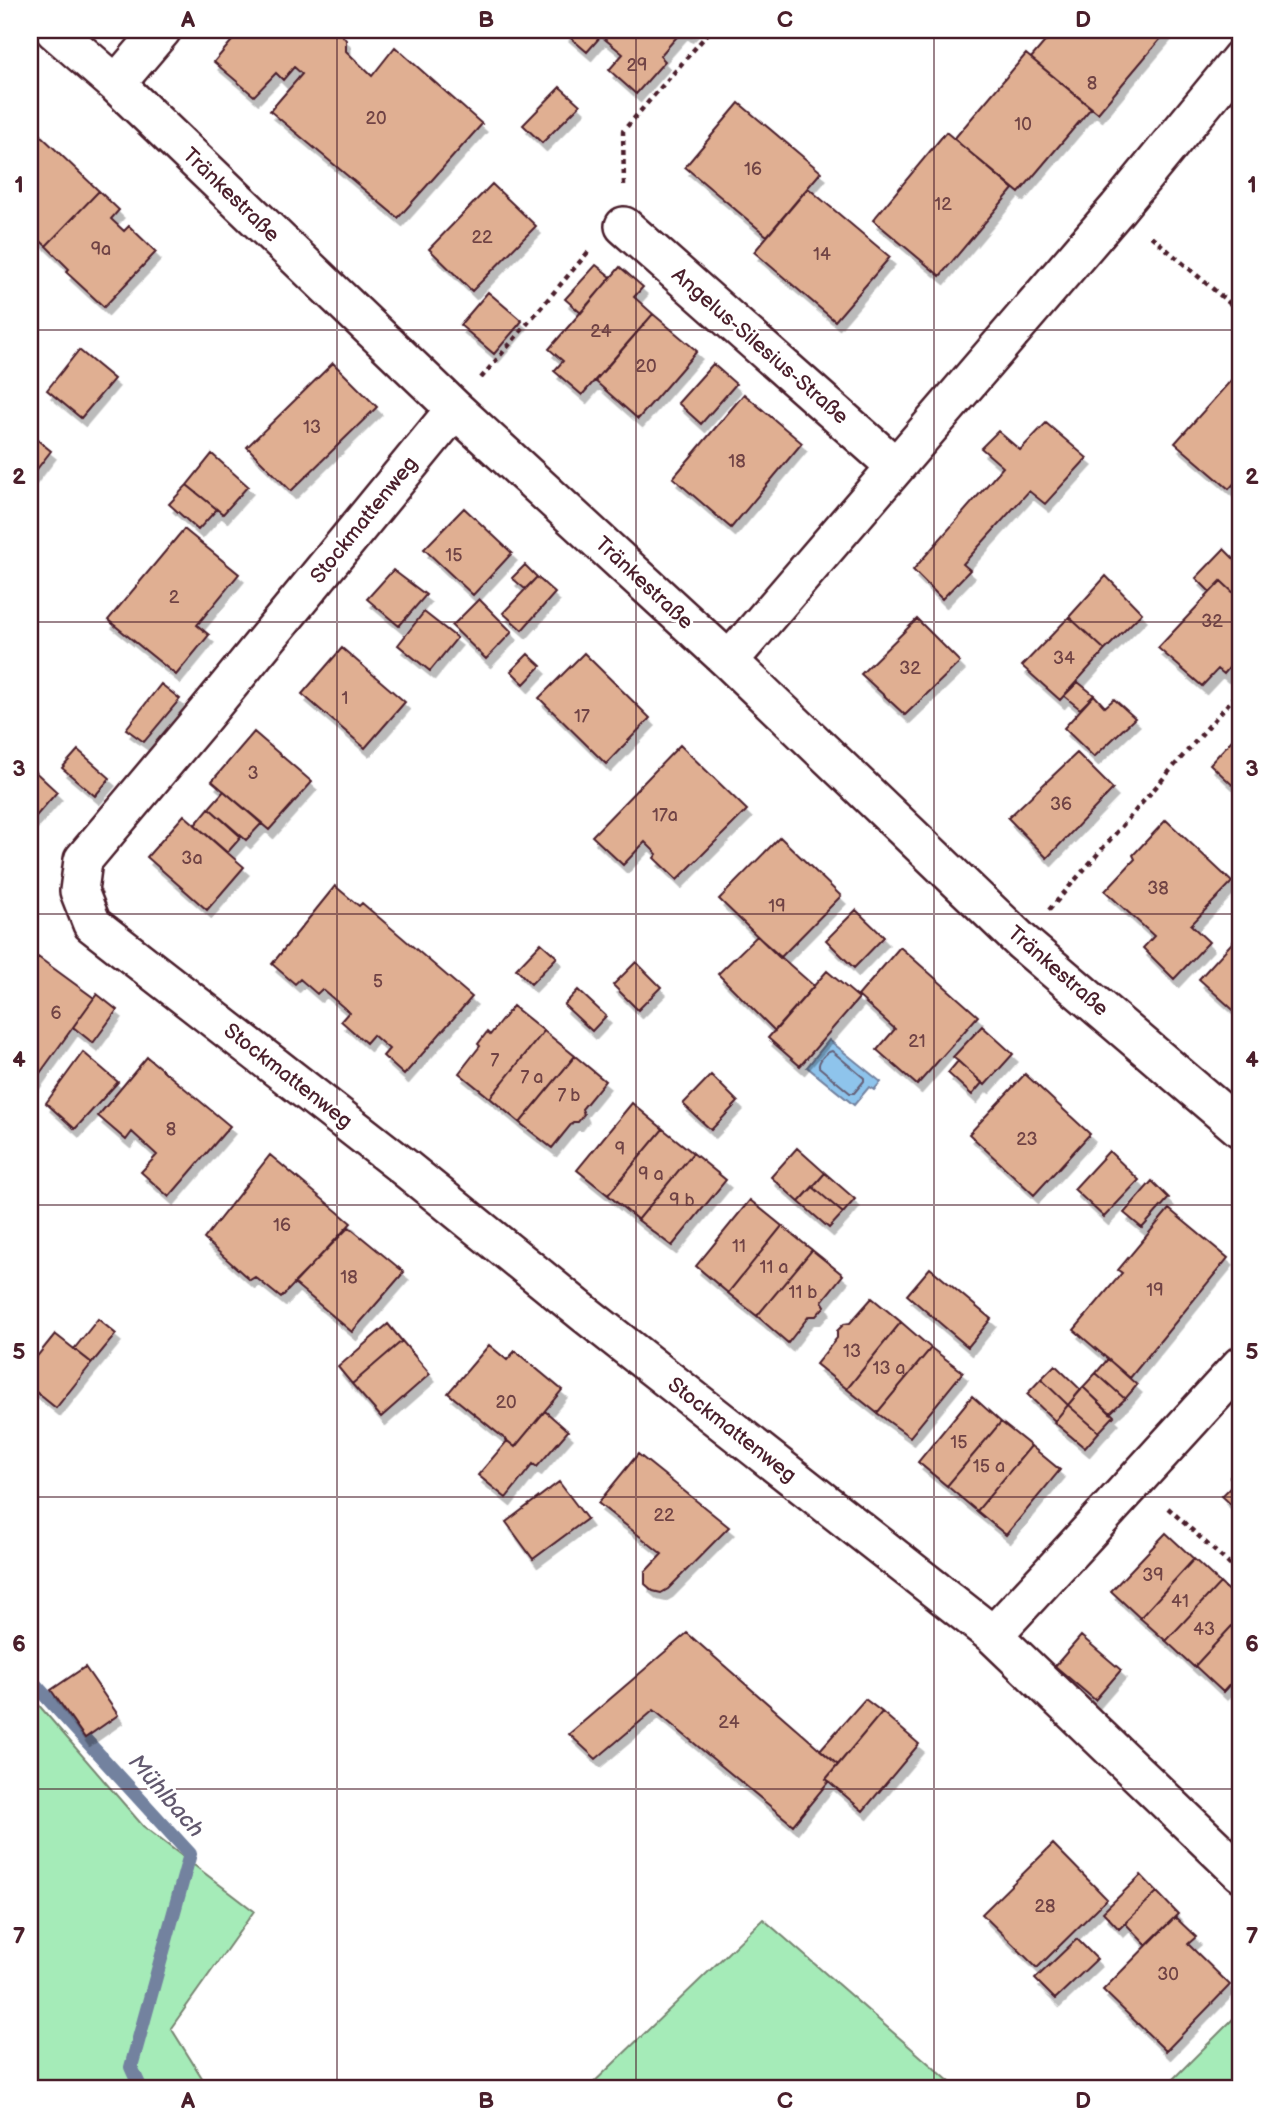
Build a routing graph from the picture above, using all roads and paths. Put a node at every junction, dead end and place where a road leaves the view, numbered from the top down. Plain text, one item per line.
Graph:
1 (54, 30) edge
2 (162, 30) edge
3 (1241, 58) edge
4 (116, 84) junction
5 (1118, 208) junction
6 (624, 226) dead end
7 (1241, 313) edge
8 (455, 409) junction
9 (895, 466) junction
10 (729, 661) junction
11 (1241, 689) edge
12 (1022, 942) junction
13 (1241, 1129) edge
14 (1241, 1366) edge
15 (1136, 1479) junction
16 (1241, 1575) edge
17 (993, 1635) junction
18 (1241, 1872) edge

1 - 4 street, Tränkestraße
2 - 4 street
3 - 5 street
4 - 8 street, Tränkestraße
5 - 7 path
5 - 9 street
6 - 9 street, Angelus-Silesius-Straße
8 - 10 street, Tränkestraße
8 - 17 street, Stockmattenweg
9 - 10 street
10 - 12 street, Tränkestraße
11 - 12 path
12 - 13 street, Tränkestraße
14 - 15 street
15 - 16 path
15 - 17 street
17 - 18 street, Stockmattenweg

